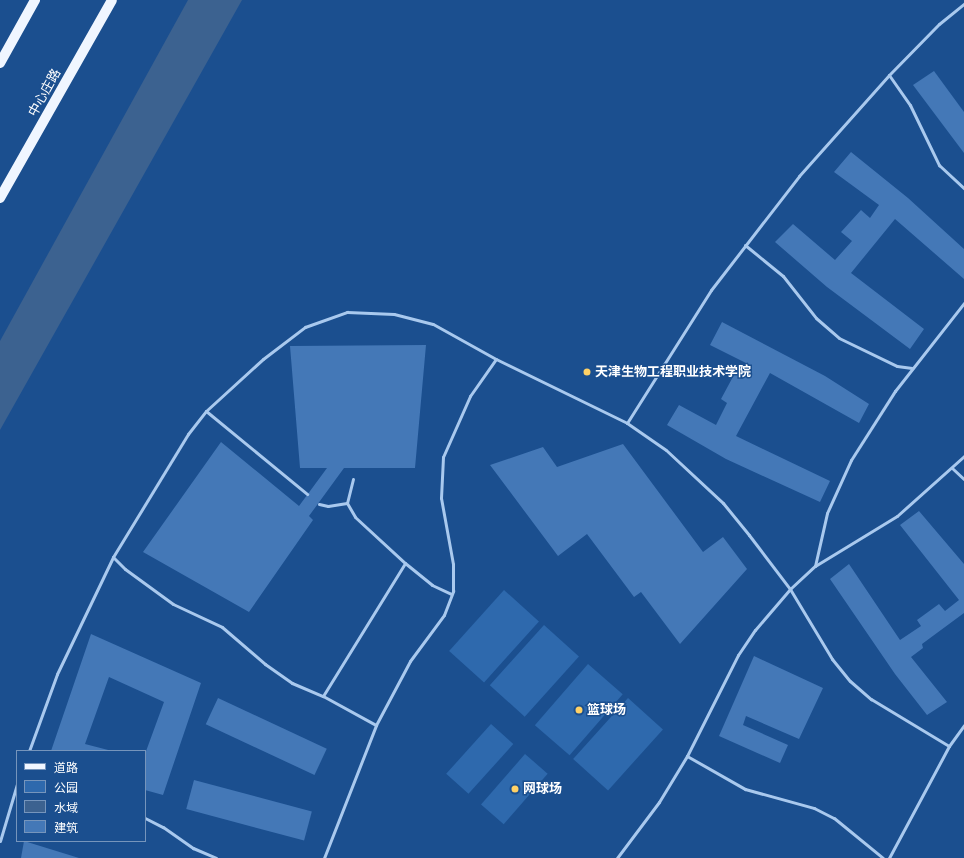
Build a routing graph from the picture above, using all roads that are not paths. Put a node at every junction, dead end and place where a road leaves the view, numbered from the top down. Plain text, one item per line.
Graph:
1 (36, 0) edge
2 (112, 0) edge
3 (964, 4) edge
4 (0, 63) edge
5 (888, 75) junction
6 (964, 188) edge
7 (0, 198) edge
8 (745, 245) junction
9 (964, 303) edge
10 (496, 358) junction
11 (912, 368) junction
12 (206, 411) junction
13 (627, 423) junction
14 (964, 456) edge
15 (952, 468) junction
16 (353, 479) dead end
17 (964, 479) edge
18 (307, 494) dead end
19 (347, 503) junction
20 (319, 504) dead end
21 (113, 557) junction
22 (405, 564) junction
23 (815, 566) junction
24 (790, 589) junction
25 (451, 594) junction
26 (323, 696) junction
27 (376, 725) junction
28 (964, 725) edge
29 (950, 746) junction
30 (29, 750) edge
31 (687, 756) junction
32 (16, 787) edge
33 (13, 795) junction
34 (16, 796) edge
35 (146, 818) edge
36 (0, 841) edge
37 (216, 858) edge
38 (324, 858) edge
39 (617, 858) edge
40 (883, 858) edge
41 (889, 858) edge

1 - 4 main road
2 - 7 main road, 中心庄路
3 - 5 lane
5 - 6 lane
5 - 8 lane
8 - 11 lane
8 - 13 lane
9 - 11 lane
10 - 12 lane
10 - 13 lane
10 - 25 lane
11 - 23 lane
12 - 18 lane
12 - 21 lane
13 - 24 lane
14 - 15 lane
15 - 17 lane
15 - 23 lane
16 - 19 lane
19 - 20 lane
19 - 22 lane
21 - 26 lane
21 - 30 lane
22 - 25 lane
22 - 26 lane
23 - 24 lane
24 - 29 lane
24 - 31 lane
25 - 27 lane
26 - 27 lane
27 - 38 lane
28 - 29 lane
29 - 41 lane
31 - 39 lane
31 - 40 lane
32 - 33 lane
33 - 34 lane
33 - 36 lane
35 - 37 lane

